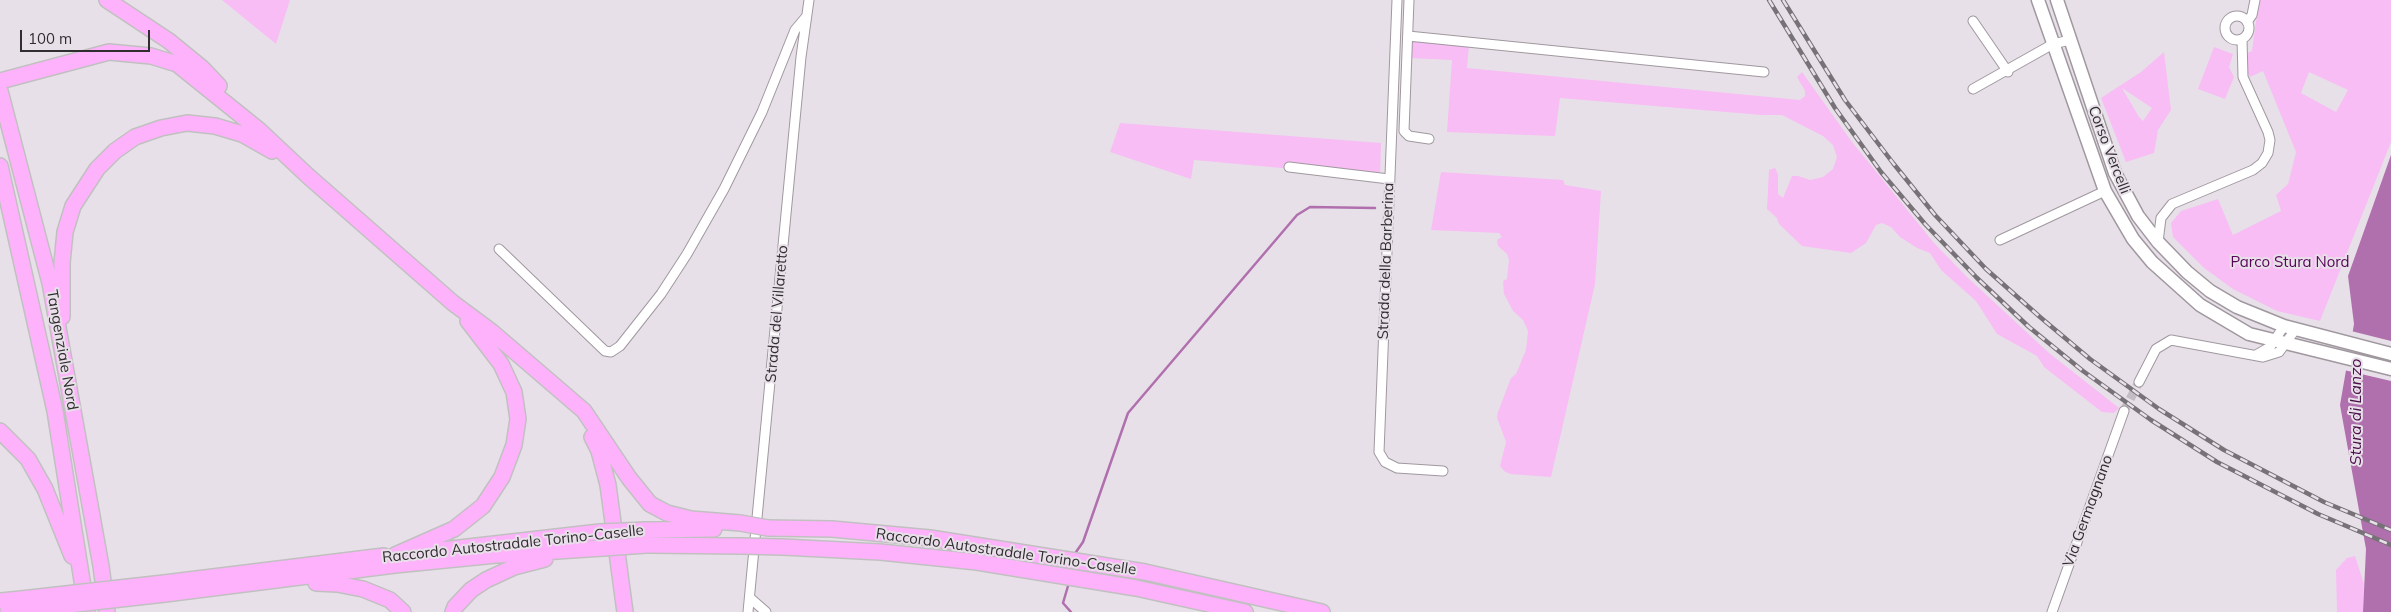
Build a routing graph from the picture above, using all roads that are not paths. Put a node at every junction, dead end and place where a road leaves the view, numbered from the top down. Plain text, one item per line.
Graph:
1 (107, 0) edge
2 (809, 0) edge
3 (1397, 0) edge
4 (1409, 0) edge
5 (2038, 0) edge
6 (2056, 0) edge
7 (2254, 4) edge
8 (806, 17) junction
9 (2244, 19) junction
10 (1973, 21) dead end
11 (1408, 36) junction
12 (2242, 38) junction
13 (2070, 40) junction
14 (2053, 44) junction
15 (1764, 72) dead end
16 (2008, 72) junction
17 (0, 81) edge
18 (1973, 90) dead end
19 (0, 91) edge
20 (259, 130) junction
21 (1429, 140) dead end
22 (0, 166) edge
23 (1289, 167) dead end
24 (308, 176) junction
25 (1389, 179) junction
26 (2105, 191) junction
27 (2000, 240) dead end
28 (2158, 242) junction
29 (499, 248) dead end
30 (453, 303) junction
31 (2290, 328) junction
32 (61, 341) junction
33 (2281, 343) junction
34 (2391, 354) edge
35 (2391, 369) edge
36 (540, 375) junction
37 (2139, 382) tunnel mouth
38 (2124, 411) tunnel mouth
39 (0, 431) edge
40 (1443, 471) dead end
41 (741, 526) junction
42 (646, 538) junction
43 (597, 549) junction
44 (395, 555) junction
45 (82, 583) junction
46 (252, 585) junction
47 (165, 588) junction
48 (750, 598) junction
49 (0, 601) edge
50 (17, 607) edge
51 (87, 612) edge
52 (107, 612) edge
53 (402, 612) edge
54 (453, 612) edge
55 (625, 612) edge
56 (748, 612) edge
57 (766, 612) edge
58 (1245, 612) edge
59 (1322, 612) edge
60 (2052, 612) edge

1 - 20 highway
2 - 8 street, Strada del Villaretto
3 - 25 street, Strada della Barberina
4 - 11 street
5 - 14 main road, Corso Vercelli
6 - 13 main road, Corso Vercelli
7 - 9 street
8 - 29 street, Strada del Villaretto
8 - 48 street, Strada del Villaretto
9 - 12 street
9 - 12 street
10 - 16 street
11 - 15 street
11 - 21 street
12 - 28 street
13 - 14 street
13 - 28 main road, Corso Vercelli
14 - 16 street
14 - 26 main road, Corso Vercelli
16 - 18 street
17 - 20 highway
19 - 32 highway, Tangenziale Nord
20 - 24 highway
22 - 45 highway, Tangenziale Nord
23 - 25 street
24 - 30 highway
24 - 32 highway
25 - 40 street, Strada della Barberina
26 - 27 street, Corso Vercelli
26 - 33 main road, Corso Vercelli
28 - 31 main road, Corso Vercelli
30 - 36 highway
30 - 44 highway
31 - 33 street
31 - 34 main road, Corso Vercelli
32 - 52 highway, Tangenziale Nord
33 - 35 main road, Corso Vercelli
33 - 37 street
36 - 41 highway
36 - 55 highway
38 - 60 street, Via Germagnano
39 - 45 highway
41 - 42 highway, Raccordo Autostradale Torino-Caselle
41 - 59 highway, Raccordo Autostradale Torino-Caselle, bridge
42 - 43 highway, Raccordo Autostradale Torino-Caselle, bridge
42 - 44 highway, Raccordo Autostradale Torino-Caselle, bridge
42 - 58 highway, Raccordo Autostradale Torino-Caselle, bridge
43 - 46 highway, Raccordo Autostradale Torino-Caselle
43 - 54 highway
44 - 47 highway, Raccordo Autostradale Torino-Caselle
45 - 51 highway, Tangenziale Nord
46 - 47 highway, Raccordo Autostradale Torino-Caselle
46 - 53 highway
47 - 50 highway, Raccordo Autostradale Torino-Caselle, bridge
48 - 56 street, Strada del Villaretto
48 - 57 street
49 - 50 highway, Raccordo Autostradale Torino-Caselle

